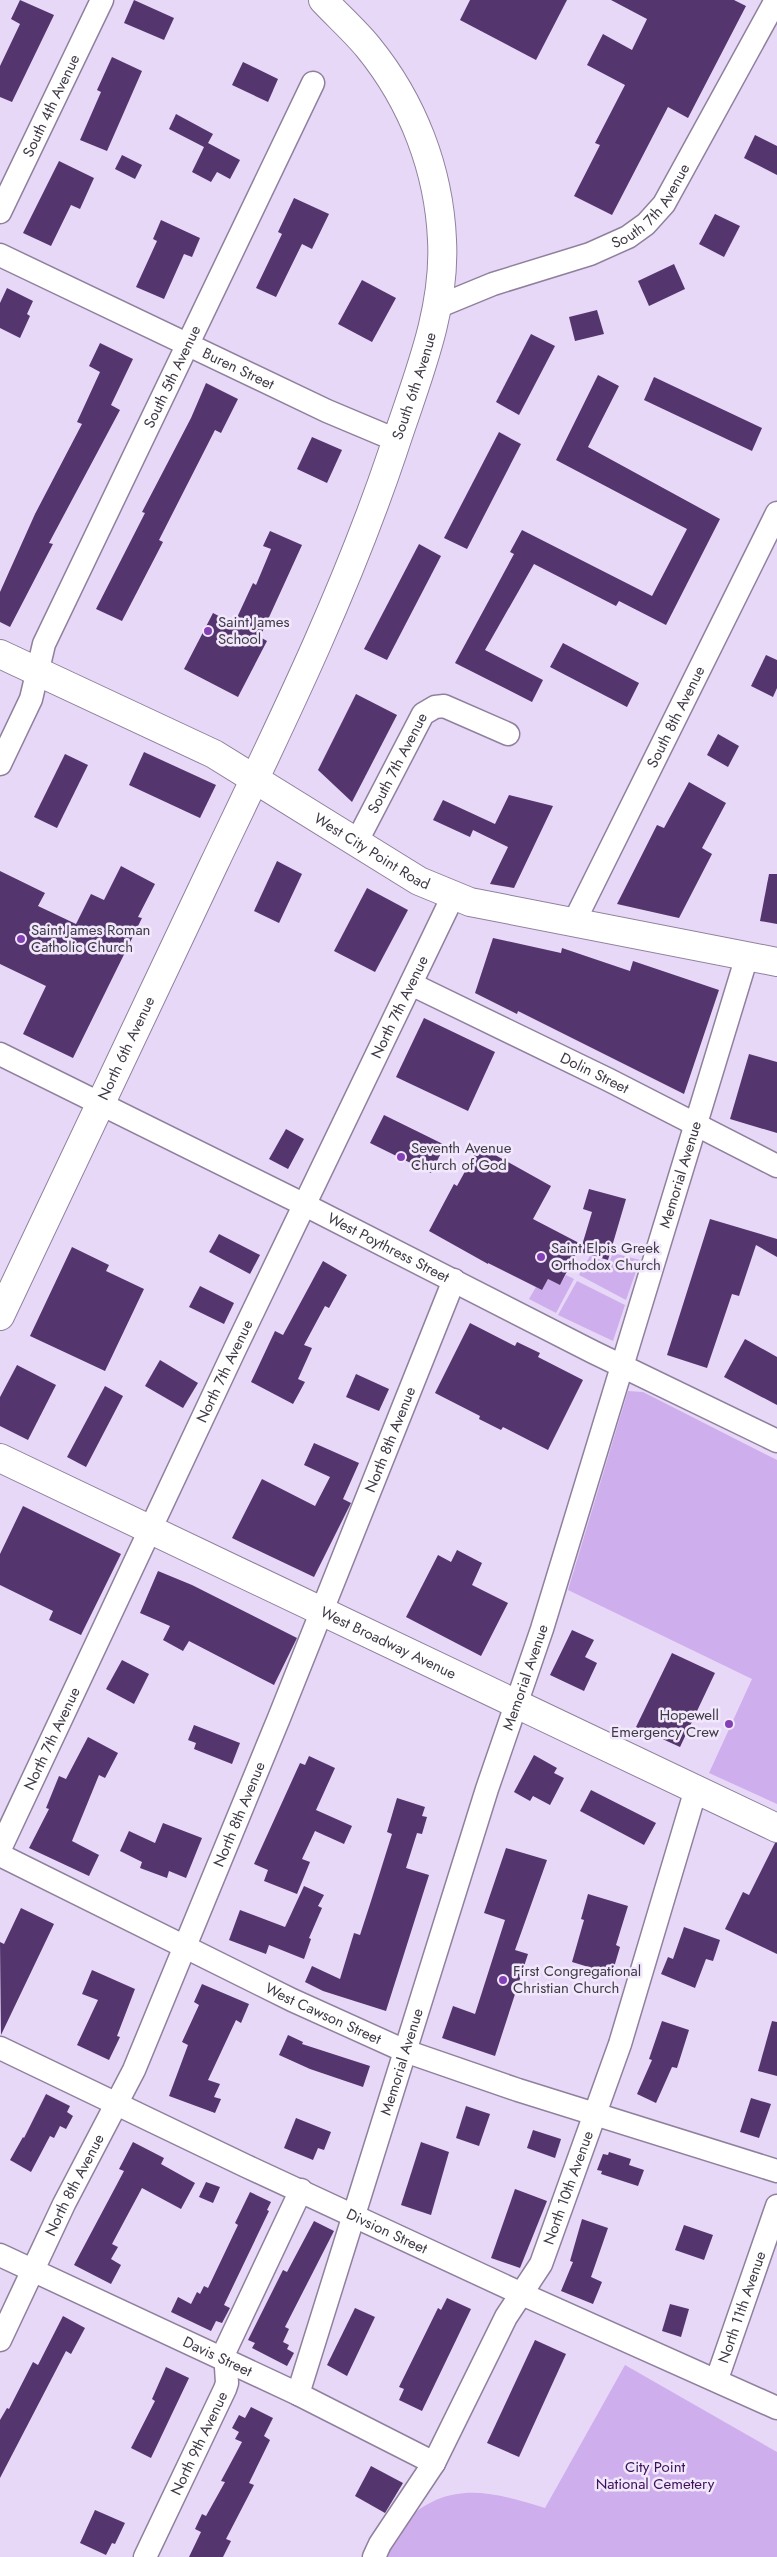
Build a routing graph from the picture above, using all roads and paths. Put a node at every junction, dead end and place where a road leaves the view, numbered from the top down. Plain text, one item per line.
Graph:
1 (102, 0) edge
2 (323, 0) edge
3 (776, 0) edge
4 (313, 83) dead end
5 (0, 212) edge
6 (0, 255) edge
7 (437, 307) junction
8 (188, 343) junction
9 (396, 440) junction
10 (777, 513) edge
11 (0, 654) edge
12 (38, 672) junction
13 (508, 734) dead end
14 (0, 764) edge
15 (254, 780) junction
16 (356, 842) junction
17 (453, 896) junction
18 (574, 922) junction
19 (747, 956) junction
20 (777, 962) edge
21 (410, 984) junction
22 (0, 1054) edge
23 (100, 1103) junction
24 (697, 1125) junction
25 (777, 1166) edge
26 (305, 1205) junction
27 (454, 1280) junction
28 (0, 1316) edge
29 (623, 1366) junction
30 (777, 1441) edge
31 (0, 1458) edge
32 (151, 1530) junction
33 (322, 1612) junction
34 (516, 1705) junction
35 (696, 1789) junction
36 (777, 1828) edge
37 (0, 1849) edge
38 (0, 1855) edge
39 (186, 1947) junction
40 (0, 2048) edge
41 (405, 2051) junction
42 (117, 2103) junction
43 (595, 2114) junction
44 (777, 2171) edge
45 (301, 2190) junction
46 (777, 2206) edge
47 (355, 2215) junction
48 (0, 2255) edge
49 (34, 2270) junction
50 (522, 2294) junction
51 (0, 2340) edge
52 (224, 2359) junction
53 (717, 2379) junction
54 (298, 2394) junction
55 (777, 2408) edge
56 (434, 2463) junction
57 (145, 2557) edge
58 (374, 2557) edge

1 - 5 street, South 4th Avenue
2 - 7 main road, South 6th Avenue
3 - 7 street, South 7th Avenue
4 - 8 street, South 5th Avenue
6 - 8 street, Buren Street
7 - 9 main road, South 6th Avenue
8 - 9 street, Buren Street
8 - 12 street, South 5th Avenue
9 - 15 main road, South 6th Avenue
10 - 18 street, South 8th Avenue
11 - 12 main road, West City Point Road
12 - 14 street, South 5th Avenue
12 - 15 main road, West City Point Road
13 - 16 street, South 7th Avenue
15 - 16 main road, West City Point Road
15 - 23 main road, North 6th Avenue
16 - 17 main road, West City Point Road
17 - 18 main road, West City Point Road
17 - 21 street, North 7th Avenue
18 - 19 main road, West City Point Road
19 - 20 main road, West City Point Road
19 - 24 street, Memorial Avenue
21 - 24 street, Dolin Street
21 - 26 street, North 7th Avenue
22 - 23 street, West Poythress Street
23 - 26 street, West Poythress Street
23 - 28 main road, North 6th Avenue
24 - 25 street, Dolin Street
24 - 29 street, Memorial Avenue
26 - 27 street, West Poythress Street
26 - 32 street, North 7th Avenue
27 - 29 street, West Poythress Street
27 - 33 street, North 8th Avenue
29 - 30 street, West Poythress Street
29 - 34 street, Memorial Avenue
31 - 32 main road, West Broadway Avenue
32 - 33 main road, West Broadway Avenue
32 - 37 street, North 7th Avenue
33 - 34 main road, West Broadway Avenue
33 - 39 street, North 8th Avenue
34 - 35 main road, West Broadway Avenue
34 - 41 street, Memorial Avenue
35 - 36 main road, West Broadway Avenue
35 - 43 street, North 10th Avenue
38 - 39 street, West Cawson Street
39 - 41 street, West Cawson Street
39 - 42 street, North 8th Avenue
40 - 42 street, Divsion Street
41 - 43 street, West Cawson Street
41 - 47 street, Memorial Avenue
42 - 45 street, Divsion Street
42 - 49 street, North 8th Avenue
43 - 44 street, West Cawson Street
43 - 50 street, North 10th Avenue
45 - 47 street, Divsion Street
45 - 52 street, North 9th Avenue
46 - 53 street, North 11th Avenue
47 - 50 street, Divsion Street
47 - 54 street, Memorial Avenue
48 - 49 street, Davis Street
49 - 51 street, North 8th Avenue
49 - 52 street, Davis Street
50 - 53 street, Divsion Street
50 - 56 street, North 10th Avenue
52 - 54 street, Davis Street
52 - 57 street, North 9th Avenue
53 - 55 street, Divsion Street
54 - 56 street, Davis Street
56 - 58 street, North 10th Avenue

